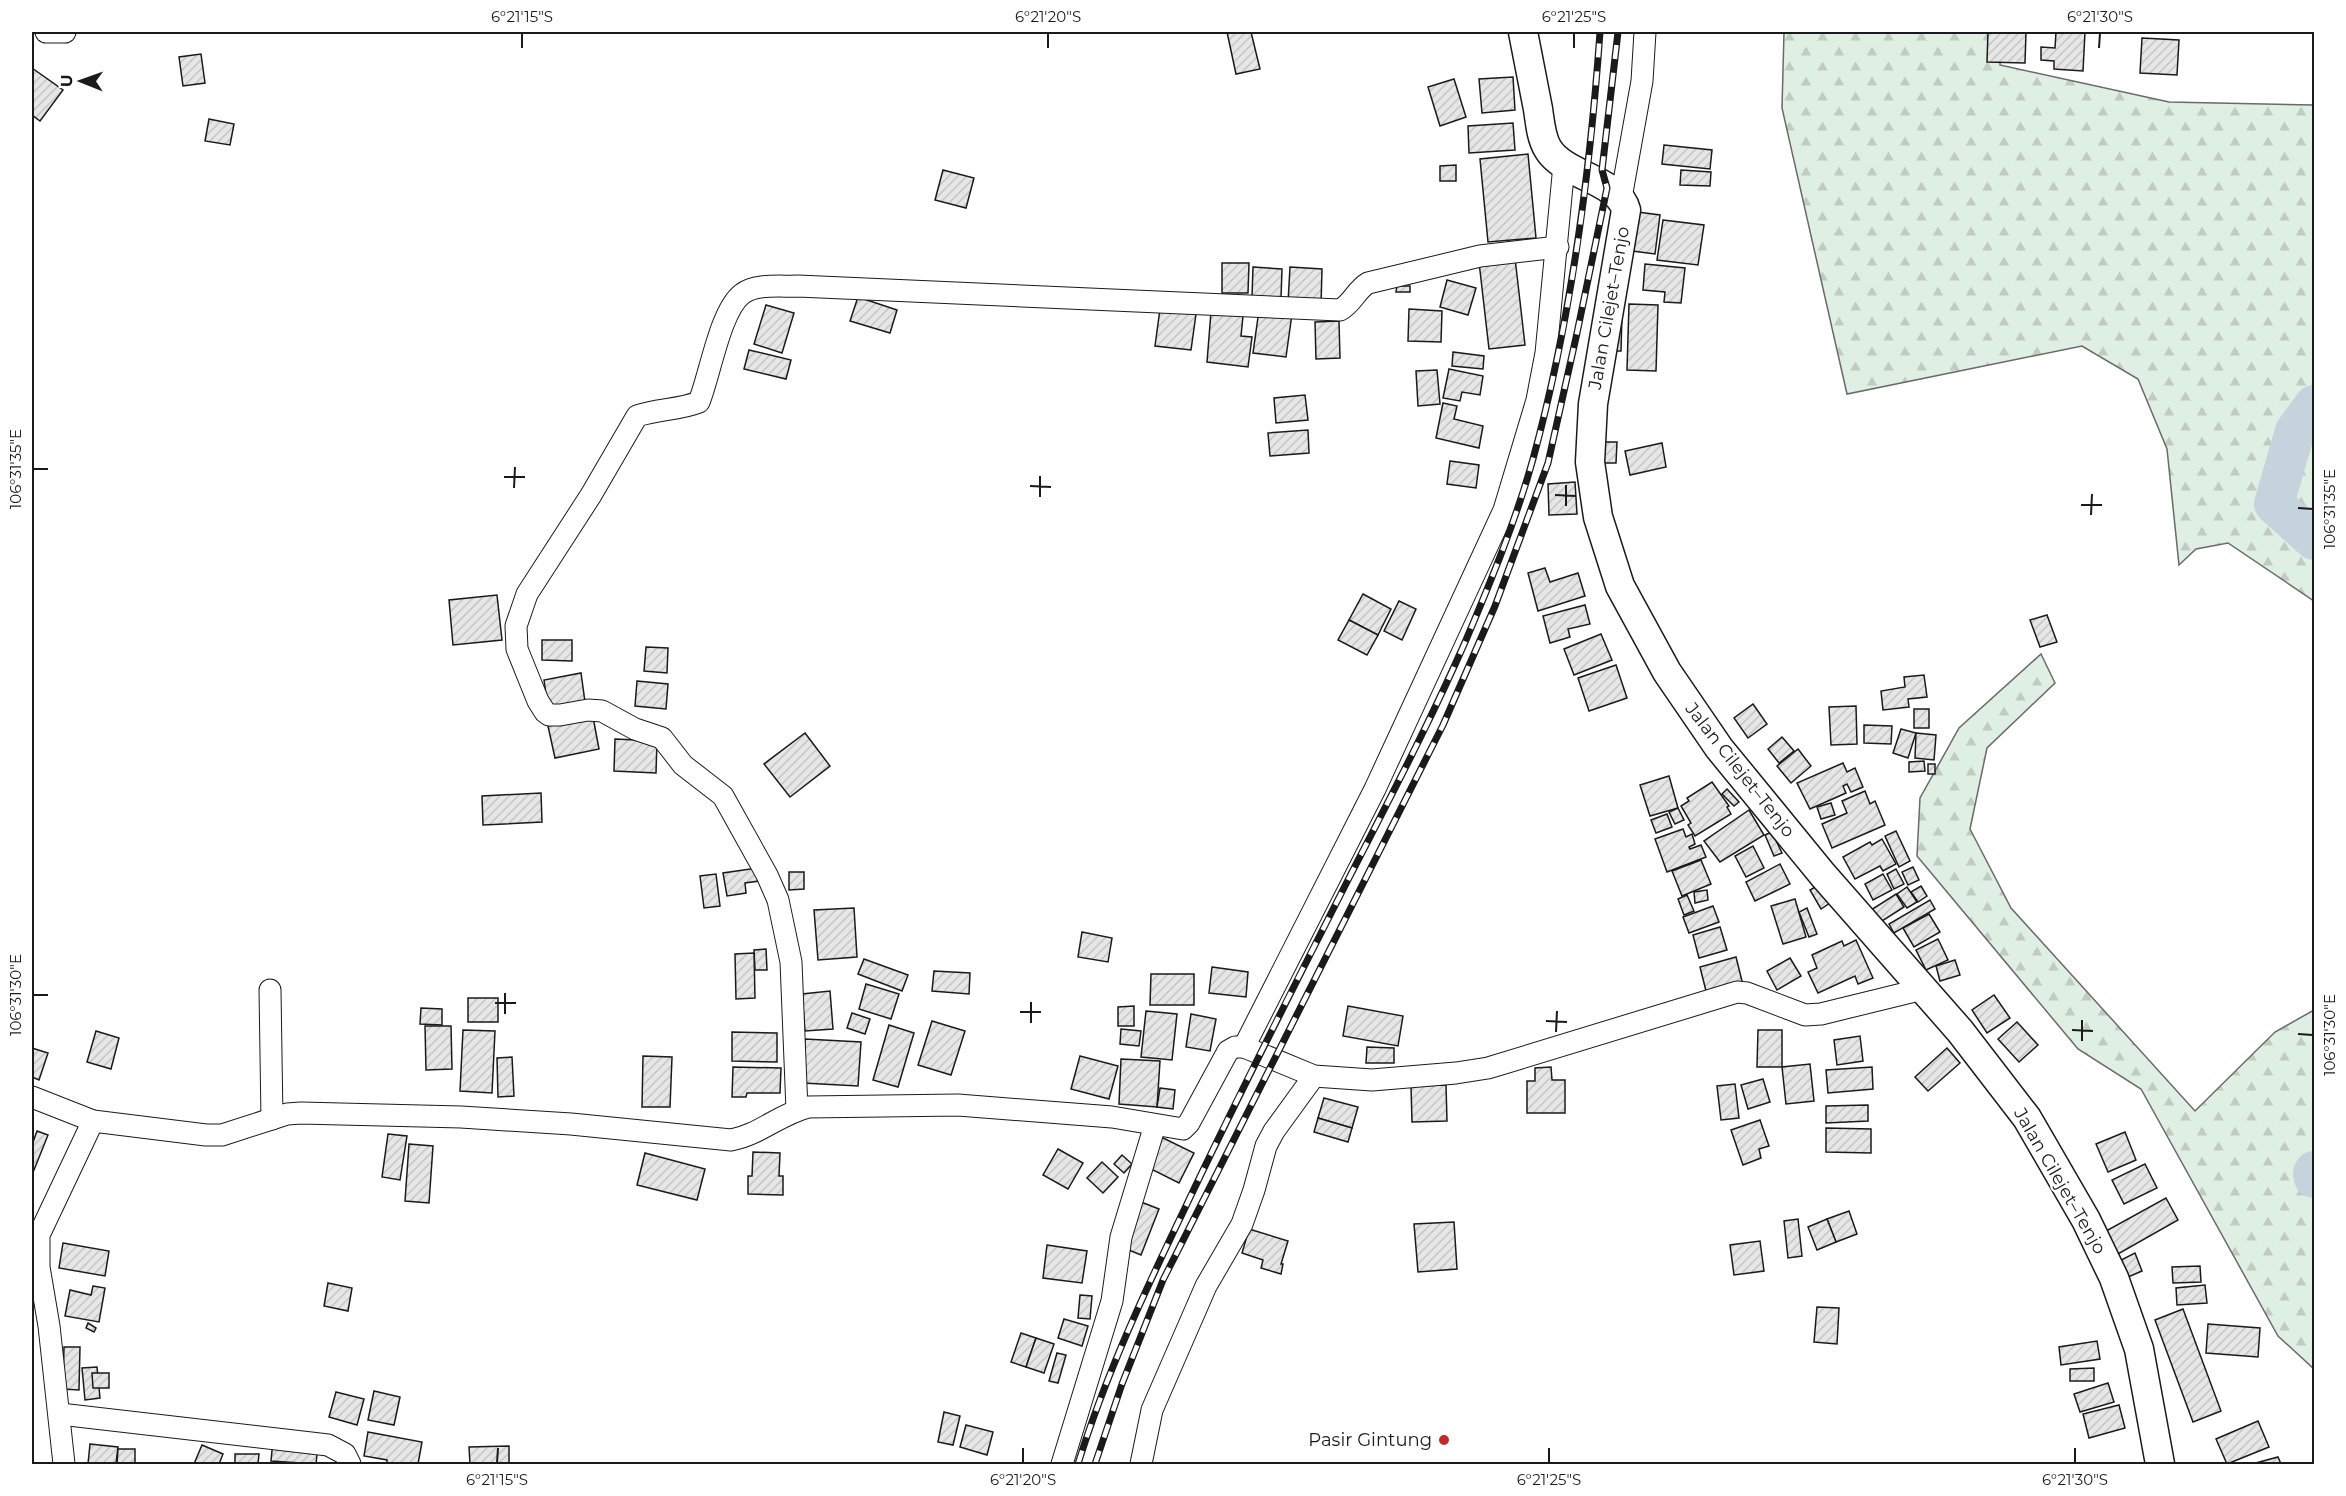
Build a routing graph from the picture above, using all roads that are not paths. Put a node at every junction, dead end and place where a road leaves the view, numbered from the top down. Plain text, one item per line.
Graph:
1 (46, 32) edge
2 (65, 32) edge
3 (1523, 32) edge
4 (1645, 32) edge
5 (1564, 165) junction
6 (1621, 198) junction
7 (1558, 247) junction
8 (1923, 989) junction
9 (270, 990) dead end
10 (1244, 1047) junction
11 (1314, 1076) junction
12 (32, 1097) edge
13 (796, 1110) junction
14 (272, 1119) junction
15 (93, 1121) junction
16 (1155, 1125) junction
17 (60, 1414) junction
18 (64, 1464) edge
19 (350, 1464) edge
20 (1062, 1464) edge
21 (1141, 1464) edge
22 (2160, 1464) edge

1 - 2 street
3 - 5 main road
4 - 6 street
5 - 6 main road
5 - 7 street
6 - 8 main road, Jalan Cilejet–Tenjo
7 - 10 street
7 - 13 street
8 - 11 street
8 - 22 main road, Jalan Cilejet–Tenjo
9 - 14 street
10 - 11 street
10 - 16 street
11 - 21 street
12 - 15 street
13 - 14 street
13 - 16 street
14 - 15 street
15 - 17 street
16 - 20 street
17 - 18 street
17 - 19 street

